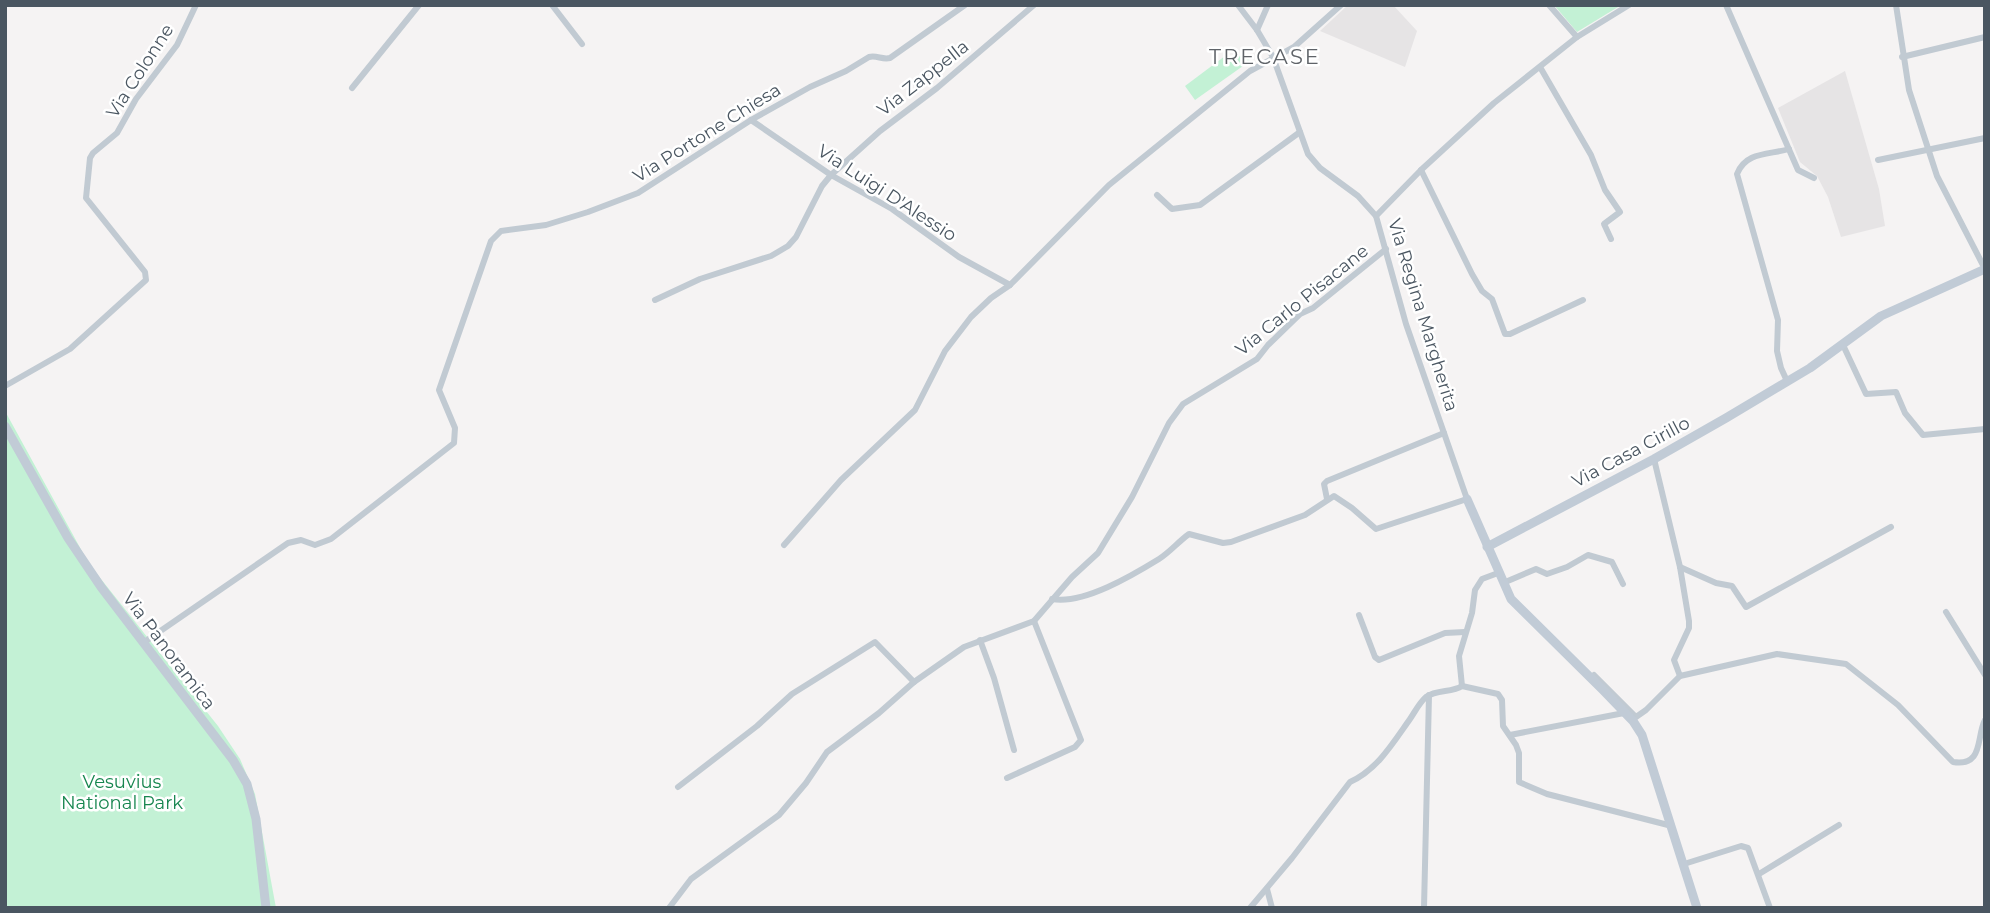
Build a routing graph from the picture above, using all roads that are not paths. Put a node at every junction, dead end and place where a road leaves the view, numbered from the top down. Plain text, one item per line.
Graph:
1 (196, 5) edge
2 (419, 5) edge
3 (552, 5) edge
4 (965, 5) edge
5 (1034, 5) edge
6 (1238, 5) edge
7 (1268, 5) edge
8 (1341, 5) edge
9 (1549, 5) edge
10 (1629, 5) edge
11 (1726, 5) edge
12 (1896, 5) edge
13 (1257, 30) junction
14 (1577, 37) junction
15 (1985, 37) edge
16 (582, 44) dead end
17 (1273, 57) junction
18 (1902, 57) junction
19 (1540, 66) junction
20 (352, 88) dead end
21 (751, 120) junction
22 (1300, 132) junction
23 (1985, 138) edge
24 (1789, 149) junction
25 (1928, 151) junction
26 (1878, 160) dead end
27 (1421, 170) junction
28 (831, 175) junction
29 (1814, 178) dead end
30 (1157, 195) dead end
31 (1376, 216) junction
32 (1611, 239) dead end
33 (1386, 249) junction
34 (1985, 269) edge
35 (1010, 285) junction
36 (655, 300) dead end
37 (1583, 300) dead end
38 (1843, 345) junction
39 (1787, 382) junction
40 (5, 386) edge
41 (5, 426) edge
42 (1985, 429) edge
43 (1444, 433) junction
44 (1654, 459) junction
45 (1326, 499) junction
46 (1467, 499) junction
47 (1891, 527) dead end
48 (784, 545) dead end
49 (1487, 547) junction
50 (1680, 567) junction
51 (1498, 573) junction
52 (1503, 583) junction
53 (1623, 584) dead end
54 (1052, 599) junction
55 (1946, 612) dead end
56 (1359, 615) dead end
57 (1034, 621) junction
58 (1465, 632) junction
59 (980, 640) junction
60 (144, 643) junction
61 (1584, 674) junction
62 (1985, 675) edge
63 (1680, 676) junction
64 (914, 682) junction
65 (1462, 686) junction
66 (1429, 695) junction
67 (1624, 713) junction
68 (1985, 720) edge
69 (1510, 735) junction
70 (1014, 750) dead end
71 (1007, 778) dead end
72 (678, 787) dead end
73 (1839, 825) dead end
74 (1672, 826) junction
75 (1684, 864) junction
76 (1759, 874) junction
77 (1267, 889) junction
78 (266, 908) edge
79 (669, 908) edge
80 (1250, 908) edge
81 (1272, 908) edge
82 (1424, 908) edge
83 (1697, 908) edge
84 (1770, 908) edge

1 - 40 street, Via Colonne
2 - 20 street
3 - 16 street
4 - 21 street, Via Portone Chiesa
5 - 28 street, Via Zappella
6 - 13 street, Via Regina Margherita
7 - 13 street
8 - 17 street
9 - 14 street
10 - 14 street
11 - 24 street
12 - 18 street
13 - 17 street, Via Regina Margherita
14 - 19 street
15 - 18 street
17 - 22 street, Via Regina Margherita
17 - 35 street
18 - 25 street
19 - 27 street
19 - 32 street
21 - 28 street, Via Luigi D'Alessio
21 - 60 street, Via Portone Chiesa
22 - 30 street
22 - 31 street, Via Regina Margherita
23 - 25 street
24 - 29 street
24 - 39 street
25 - 26 street
25 - 34 street
27 - 31 street
27 - 37 street
28 - 35 street, Via Luigi D'Alessio
28 - 36 street, Via Zappella
31 - 33 street, Via Regina Margherita
33 - 43 street, Via Regina Margherita
33 - 54 street, Via Carlo Pisacane
34 - 38 street, Via Casa Cirillo
35 - 48 street
38 - 39 street, Via Casa Cirillo
38 - 42 street
39 - 44 street, Via Casa Cirillo
41 - 60 street, Via Panoramica
43 - 45 street
43 - 46 street, Via Regina Margherita
44 - 49 street, Via Casa Cirillo
44 - 50 street
45 - 46 street
45 - 54 street
46 - 49 street, Via Regina Margherita
47 - 50 street
49 - 51 street, Via Regina Margherita
50 - 63 street
51 - 52 street, Via Regina Margherita
51 - 58 street
52 - 53 street
52 - 61 street, Via Regina Margherita
54 - 57 street, Via Carlo Pisacane
55 - 62 street
56 - 58 street
57 - 59 street
57 - 71 street
58 - 65 street
59 - 64 street
59 - 70 street
60 - 78 street, Via Panoramica
61 - 63 street
61 - 67 street, Via Regina Margherita
63 - 68 street
64 - 72 street
64 - 79 street
65 - 66 street
65 - 69 street
66 - 77 street
66 - 82 street
67 - 69 street
67 - 74 street, Via Regina Margherita
69 - 74 street
73 - 76 street
74 - 75 street, Via Regina Margherita
75 - 76 street
75 - 83 street, Via Regina Margherita
76 - 84 street
77 - 80 street
77 - 81 street

